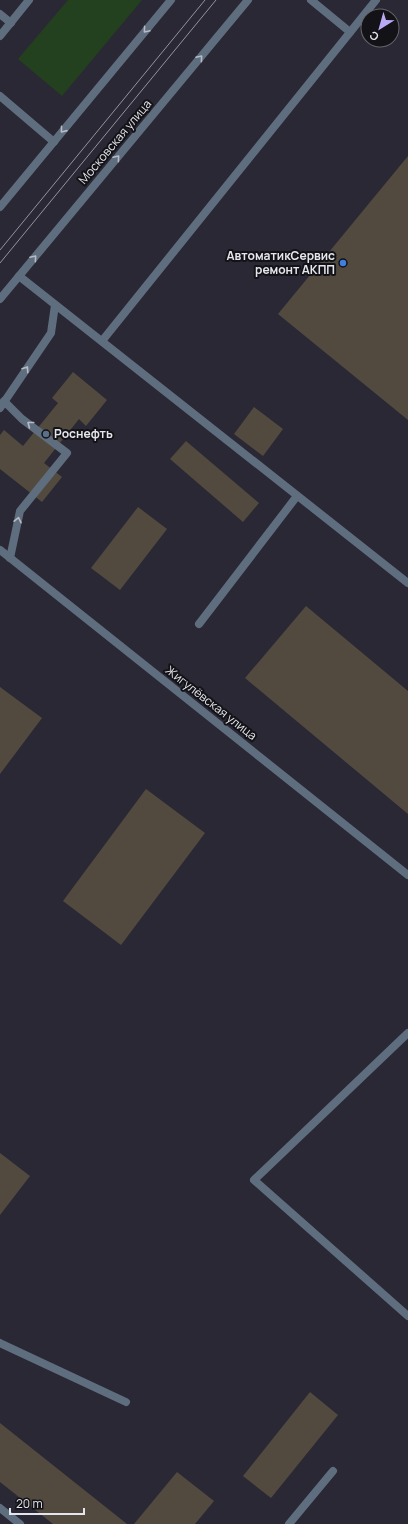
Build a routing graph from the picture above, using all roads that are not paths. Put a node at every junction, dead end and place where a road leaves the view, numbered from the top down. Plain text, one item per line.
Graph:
1 (30, 0) edge
2 (171, 0) edge
3 (248, 0) edge
4 (311, 0) edge
5 (376, 0) edge
6 (0, 14) edge
7 (11, 23) junction
8 (350, 32) junction
9 (0, 36) edge
10 (0, 96) edge
11 (54, 142) junction
12 (0, 207) edge
13 (19, 276) junction
14 (0, 299) edge
15 (55, 305) junction
16 (102, 341) junction
17 (2, 404) edge
18 (297, 496) junction
19 (0, 550) edge
20 (10, 558) junction
21 (408, 583) edge
22 (199, 624) dead end
23 (408, 875) edge
24 (408, 1033) edge
25 (408, 1316) edge
26 (0, 1343) edge
27 (126, 1402) dead end
28 (333, 1471) dead end
29 (0, 1508) edge
30 (20, 1524) edge
31 (289, 1524) edge

1 - 7 street
2 -> 11 street
13 -> 3 street, Московская улица
4 - 8 street
5 - 8 street
6 - 7 street
7 - 9 street
8 - 16 street
10 - 11 street
11 - 12 street
13 - 14 street, Московская улица
13 - 15 street
15 - 16 street
17 -> 15 street
16 - 18 street
20 -> 17 street
18 - 21 street
18 - 22 street
19 - 20 street, Жигулёвская улица
20 - 23 street, Жигулёвская улица
24 - 25 street
26 - 27 street
28 - 31 street
29 - 30 street

